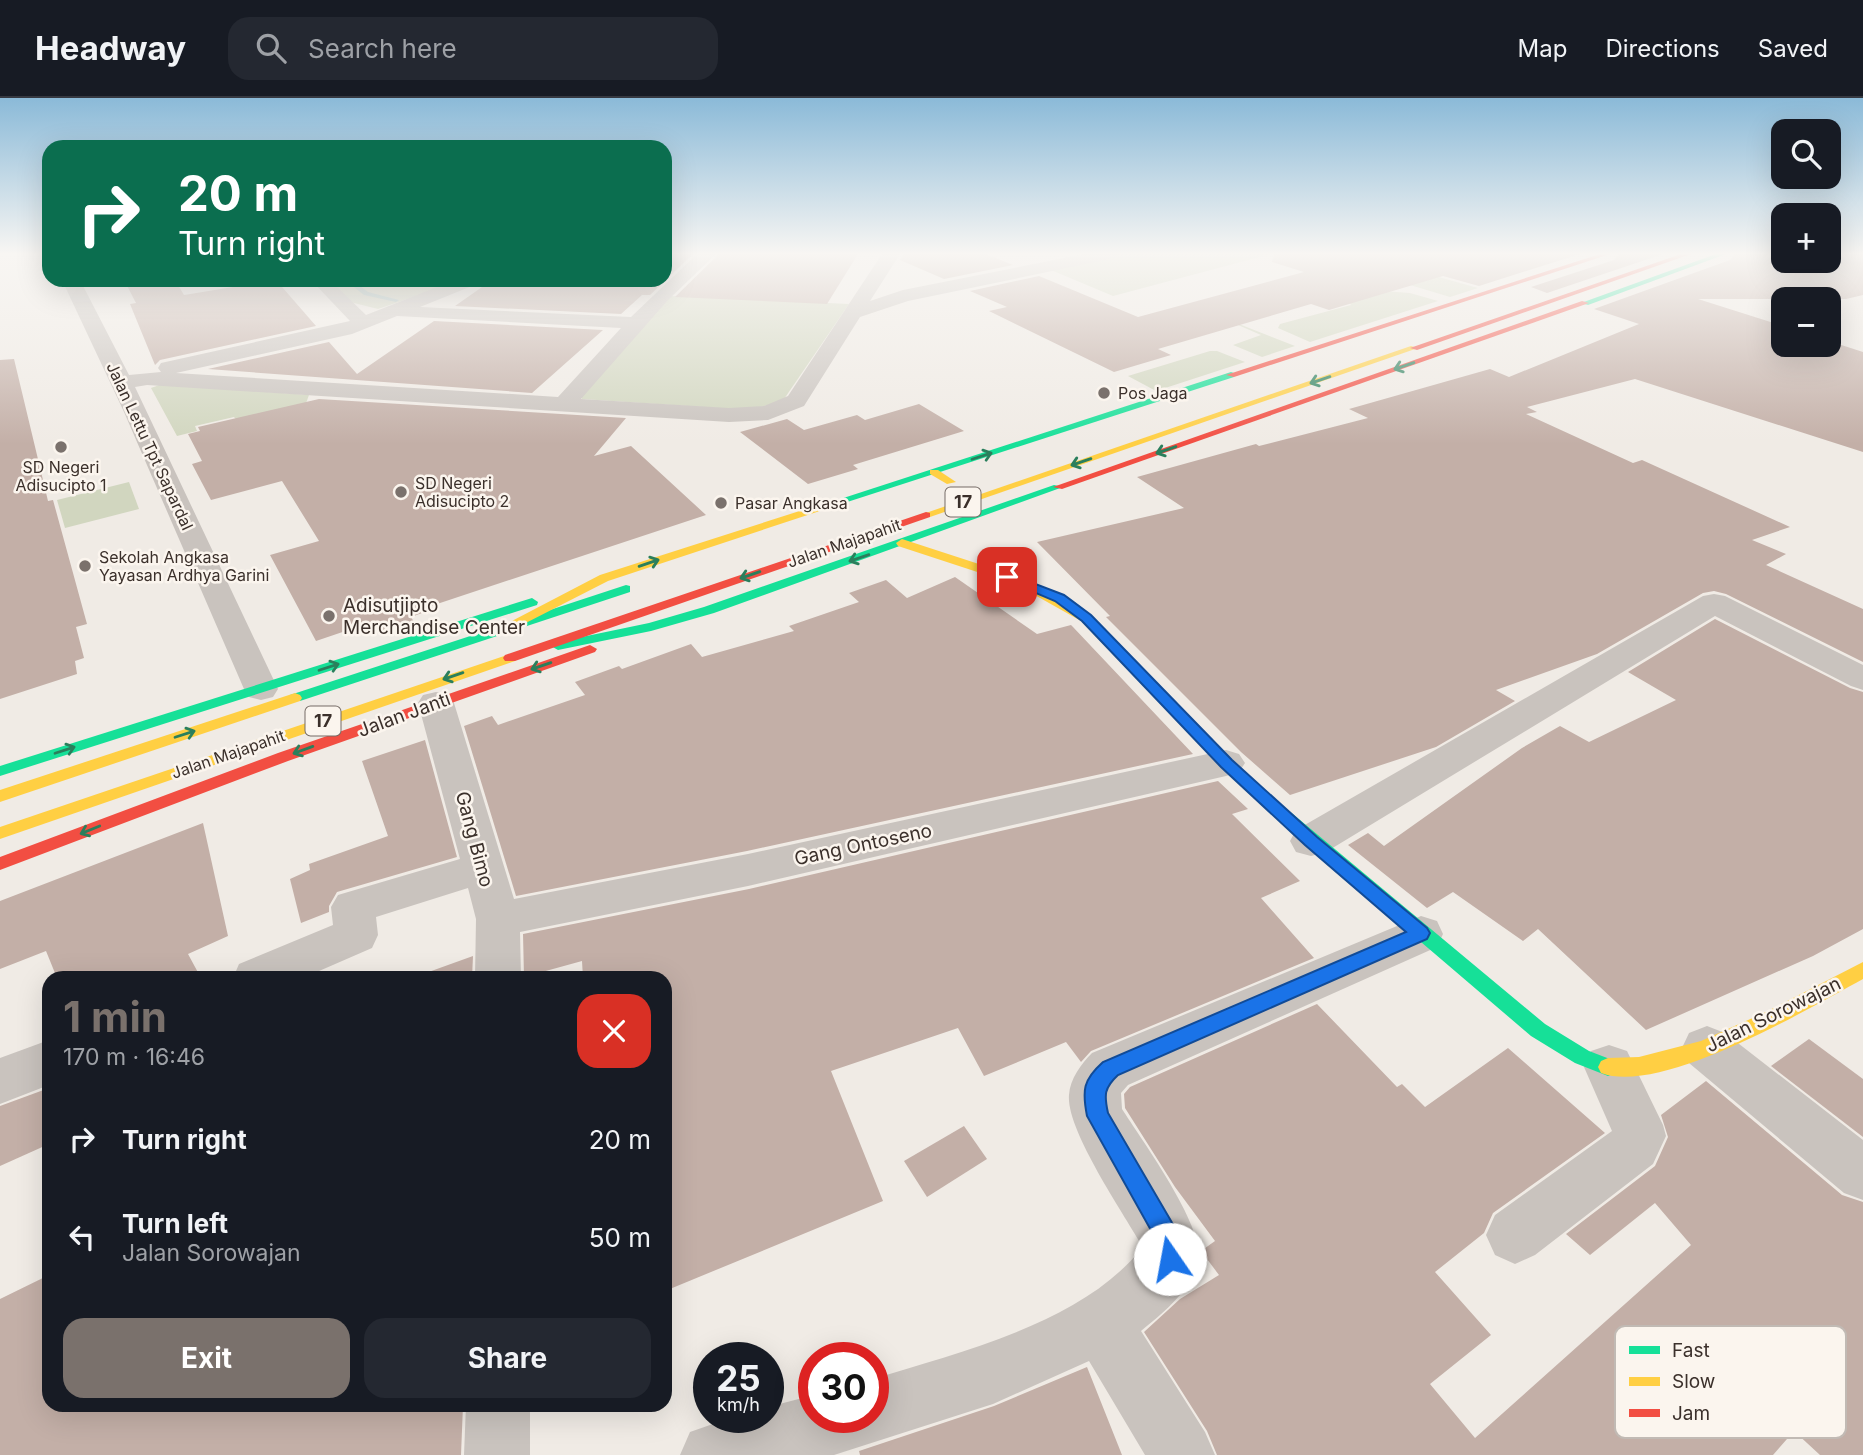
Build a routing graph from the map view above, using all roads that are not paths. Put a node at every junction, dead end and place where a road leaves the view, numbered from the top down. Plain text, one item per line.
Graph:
1 (96, 317) edge
2 (357, 317) edge
3 (376, 317) edge
4 (520, 317) edge
5 (642, 317) edge
6 (851, 317) edge
7 (1412, 317) edge
8 (1452, 317) edge
9 (1503, 317) edge
10 (1543, 317) edge
11 (363, 323) junction
12 (636, 323) junction
13 (135, 380) junction
14 (564, 404) junction
15 (1182, 427) junction
16 (1202, 437) junction
17 (934, 472) junction
18 (951, 482) junction
19 (925, 491) dead end
20 (902, 543) junction
21 (604, 578) junction
22 (640, 584) dead end
23 (651, 627) junction
24 (498, 631) junction
25 (518, 654) junction
26 (1863, 678) edge
27 (261, 689) junction
28 (436, 702) junction
29 (1226, 763) junction
30 (0, 771) edge
31 (0, 796) edge
32 (0, 833) edge
33 (1311, 841) junction
34 (0, 864) edge
35 (482, 868) junction
36 (498, 919) junction
37 (1420, 933) junction
38 (1863, 970) edge
39 (272, 971) edge
40 (498, 971) edge
41 (1707, 1048) junction
42 (42, 1065) edge
43 (1609, 1067) junction
44 (0, 1081) edge
45 (1863, 1174) edge
46 (1516, 1235) dead end
47 (1101, 1324) junction
48 (889, 1406) edge
49 (498, 1412) edge
50 (798, 1432) edge
51 (497, 1455) edge
52 (713, 1455) edge
53 (1182, 1455) edge

1 - 13 street, Jalan Lettu Tpt Sapardal
2 - 11 street
3 - 11 street
4 - 12 street
5 - 12 street
6 - 14 street
17 -> 7 main road
8 - 18 main road, 17
9 -> 15 main road, Jalan Majapahit / 17
10 -> 16 main road
11 - 13 street
12 - 14 street
13 - 14 street
13 - 27 street, Jalan Lettu Tpt Sapardal
15 - 16 main road
15 -> 25 main road, Jalan Majapahit / 17
16 -> 20 main road
17 - 18 main road
21 -> 17 main road
18 - 19 main road, 17
20 -> 23 main road
20 - 29 main road, Jalan Sorowajan
21 - 24 main road
27 -> 21 main road
22 - 24 main road, Jalan Majapahit / 17
23 - 25 main road
23 -> 28 main road, Jalan Janti
31 -> 24 main road, Jalan Majapahit / 17
25 -> 32 main road, Jalan Majapahit / 17
26 - 33 street
30 -> 27 main road
28 -> 34 main road, Jalan Janti
28 - 35 street, Gang Bimo
29 - 33 main road, Jalan Sorowajan
29 - 36 street, Gang Ontoseno
33 - 37 main road, Jalan Sorowajan
35 - 36 street, Gang Bimo
35 - 39 street
36 - 40 street, Gang Bimo
37 - 43 main road, Jalan Sorowajan
37 - 47 street
38 - 41 main road, Jalan Sorowajan
41 - 43 main road, Jalan Sorowajan
41 - 45 street
42 - 44 street
43 - 46 street
47 - 48 street
47 - 53 street
49 - 51 street
50 - 52 street

